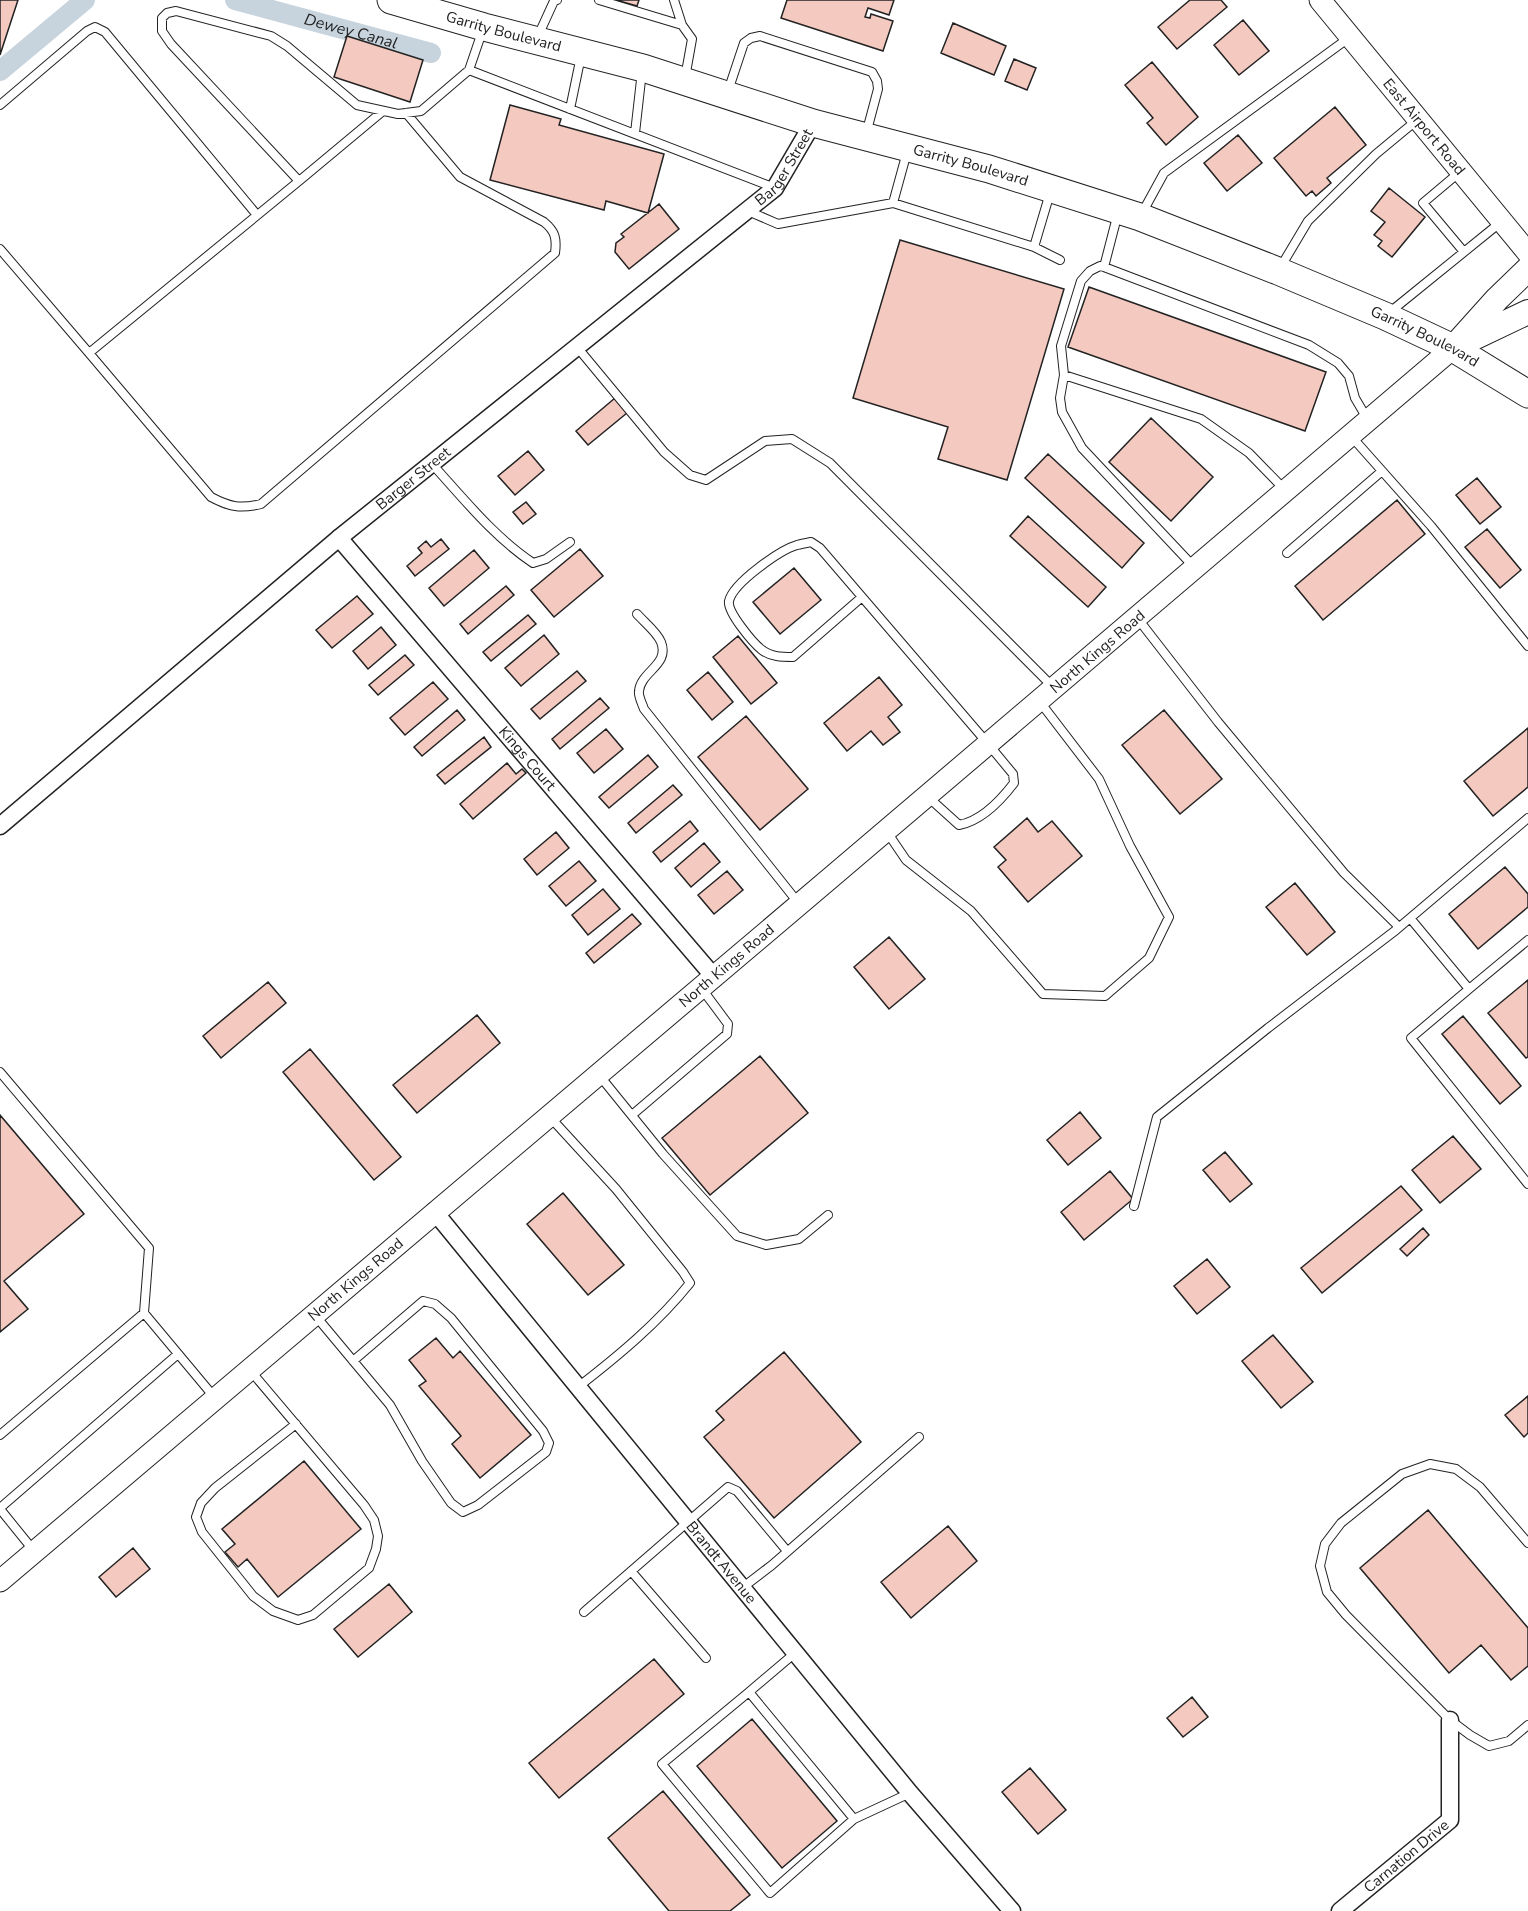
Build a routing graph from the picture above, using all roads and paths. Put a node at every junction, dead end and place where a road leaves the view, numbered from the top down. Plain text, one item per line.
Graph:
1 (391, 0) edge
2 (557, 0) edge
3 (599, 0) edge
4 (674, 0) edge
5 (1320, 0) edge
6 (682, 25) junction
7 (484, 27) junction
8 (1350, 36) junction
9 (536, 40) junction
10 (582, 52) junction
11 (642, 68) junction
12 (469, 70) junction
13 (685, 81) junction
14 (727, 95) junction
15 (0, 105) edge
16 (570, 109) junction
17 (383, 111) junction
18 (406, 113) junction
19 (1418, 119) junction
20 (813, 123) junction
21 (635, 134) junction
22 (865, 138) junction
23 (908, 148) junction
24 (1461, 171) junction
25 (299, 181) junction
26 (776, 188) junction
27 (1051, 189) junction
28 (893, 203) junction
29 (747, 211) junction
30 (1129, 214) junction
31 (257, 215) junction
32 (1502, 221) junction
33 (1034, 247) junction
34 (0, 249) edge
35 (1464, 252) junction
36 (1528, 253) edge
37 (1060, 260) dead end
38 (1104, 267) junction
39 (1528, 269) edge
40 (1278, 271) junction
41 (1528, 312) edge
42 (1385, 316) junction
43 (577, 347) junction
44 (1453, 348) junction
45 (89, 353) junction
46 (1064, 375) junction
47 (1528, 394) edge
48 (1368, 420) junction
49 (1351, 436) junction
50 (432, 464) junction
51 (1382, 471) junction
52 (1286, 491) junction
53 (339, 538) junction
54 (570, 542) dead end
55 (1287, 553) dead end
56 (1195, 569) junction
57 (862, 597) junction
58 (636, 614) dead end
59 (1138, 618) junction
60 (1528, 646) edge
61 (1047, 696) junction
62 (989, 745) junction
63 (928, 797) junction
64 (1528, 819) edge
65 (0, 826) edge
66 (887, 831) junction
67 (800, 905) junction
68 (1410, 918) junction
69 (1398, 927) junction
70 (1528, 940) edge
71 (708, 983) junction
72 (1469, 989) junction
73 (0, 1072) edge
74 (598, 1074) junction
75 (632, 1115) junction
76 (549, 1116) junction
77 (1528, 1184) edge
78 (1134, 1206) dead end
79 (434, 1211) junction
80 (828, 1215) dead end
81 (144, 1313) junction
82 (314, 1314) junction
83 (178, 1354) junction
84 (353, 1361) junction
85 (249, 1369) junction
86 (578, 1388) junction
87 (215, 1398) junction
88 (296, 1424) junction
89 (0, 1436) edge
90 (919, 1437) dead end
91 (0, 1508) edge
92 (687, 1521) junction
93 (1528, 1543) edge
94 (34, 1551) junction
95 (788, 1551) junction
96 (631, 1571) junction
97 (0, 1581) edge
98 (742, 1588) junction
99 (584, 1612) dead end
100 (795, 1653) junction
101 (706, 1658) dead end
102 (749, 1692) junction
103 (1450, 1720) junction
104 (1528, 1725) edge
105 (910, 1793) junction
106 (854, 1819) junction
107 (1012, 1911) edge
108 (1340, 1911) edge

1 - 7 main road, Garrity Boulevard
2 - 9 lane
3 - 6 lane
4 - 6 lane
5 - 8 street, East Airport Road
6 - 13 lane
7 - 9 main road, Garrity Boulevard
7 - 12 lane
8 - 19 street, East Airport Road
8 - 30 lane
9 - 10 main road, Garrity Boulevard
10 - 11 main road, Garrity Boulevard
10 - 16 lane
11 - 13 main road, Garrity Boulevard
11 - 21 lane
12 - 16 lane
12 - 18 lane
13 - 14 main road, Garrity Boulevard
14 - 20 main road, Garrity Boulevard
14 - 22 lane
15 - 31 lane
16 - 21 lane
17 - 18 lane
17 - 25 lane
17 - 25 lane
18 - 45 lane
19 - 24 street, East Airport Road
19 - 40 lane
20 - 22 main road, Garrity Boulevard
20 - 26 street, Barger Street
21 - 26 lane
22 - 23 main road, Garrity Boulevard
23 - 27 main road, Garrity Boulevard
23 - 28 lane
24 - 32 street, East Airport Road
24 - 35 lane
25 - 31 lane
26 - 29 street, Barger Street
27 - 30 main road, Garrity Boulevard
27 - 33 lane
28 - 29 lane
28 - 33 lane
29 - 43 street, Barger Street
30 - 38 lane
30 - 40 main road, Garrity Boulevard
31 - 45 lane
32 - 35 lane
32 - 36 street, East Airport Road
33 - 37 lane
34 - 45 lane
35 - 42 lane
38 - 46 lane
38 - 48 lane
39 - 44 main road, North Kings Road
40 - 42 main road, Garrity Boulevard
41 - 44 main road, North Kings Road
42 - 44 main road, Garrity Boulevard
43 - 50 street, Barger Street
43 - 61 lane
44 - 47 main road, Garrity Boulevard
44 - 48 street, North Kings Road
46 - 52 lane
46 - 56 lane
48 - 49 street, North Kings Road
49 - 51 lane
49 - 52 street, North Kings Road
50 - 53 street, Barger Street
50 - 54 lane
51 - 55 lane
51 - 60 lane
52 - 56 street, North Kings Road
53 - 65 street, Barger Street
53 - 71 street, Kings Court
56 - 59 street, North Kings Road
57 - 57 lane
57 - 62 lane
58 - 67 lane
59 - 61 street, North Kings Road
59 - 69 lane
61 - 62 street, North Kings Road
61 - 66 lane
62 - 63 street, North Kings Road
62 - 63 lane
63 - 66 street, North Kings Road
64 - 68 lane
66 - 67 street, North Kings Road
67 - 71 street, North Kings Road
68 - 69 lane
68 - 72 lane
69 - 78 lane
70 - 72 lane
71 - 74 street, North Kings Road
71 - 75 lane
72 - 77 lane
73 - 81 lane
74 - 75 lane
74 - 76 street, North Kings Road
75 - 80 lane
76 - 79 street, North Kings Road
76 - 86 lane
79 - 82 street, North Kings Road
79 - 86 street, Brandt Avenue
81 - 83 lane
81 - 89 lane
82 - 84 lane
82 - 85 street, North Kings Road
83 - 87 lane
83 - 91 lane
84 - 84 lane
85 - 87 street, North Kings Road
85 - 88 lane
86 - 92 street, Brandt Avenue
87 - 94 street, North Kings Road
88 - 88 lane
90 - 95 lane
91 - 94 lane
92 - 95 lane
92 - 96 lane
92 - 98 street, Brandt Avenue
93 - 103 lane
94 - 97 street, North Kings Road
95 - 98 lane
96 - 99 lane
96 - 101 lane
98 - 100 street, Brandt Avenue
100 - 102 lane
100 - 105 street, Brandt Avenue
102 - 106 lane
102 - 106 lane
103 - 104 lane
103 - 108 street, Carnation Drive
105 - 106 lane
105 - 107 street, Brandt Avenue

